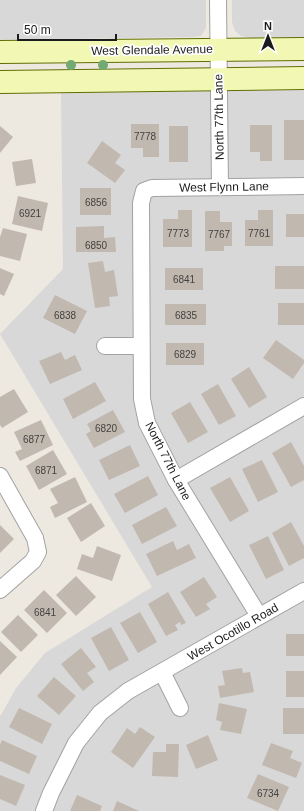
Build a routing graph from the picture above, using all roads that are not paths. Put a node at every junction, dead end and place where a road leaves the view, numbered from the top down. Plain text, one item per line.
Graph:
1 (218, 0) edge
2 (304, 49) edge
3 (218, 50) junction
4 (0, 52) edge
5 (304, 78) edge
6 (218, 79) junction
7 (0, 82) edge
8 (304, 186) edge
9 (220, 187) junction
10 (144, 191) joint
11 (104, 346) dead end
12 (141, 346) junction
13 (304, 406) edge
14 (0, 476) edge
15 (176, 480) junction
16 (0, 590) edge
17 (304, 591) edge
18 (259, 616) junction
19 (162, 672) junction
20 (180, 708) dead end
21 (44, 811) edge

1 - 3 street, North 77th Lane
2 - 3 main road, West Glendale Avenue
3 - 4 main road, West Glendale Avenue
3 - 6 street, North 77th Lane
5 - 6 main road
6 - 7 main road
6 - 9 street, North 77th Lane
8 - 9 street, West Flynn Lane
9 - 10 street, West Flynn Lane
10 - 12 street, North 77th Lane
11 - 12 street
12 - 15 street, North 77th Lane
13 - 15 street
14 - 16 street
15 - 18 street, North 77th Lane
17 - 18 street, West Ocotillo Road
18 - 19 street, West Ocotillo Road
19 - 20 street
19 - 21 street, West Ocotillo Road

